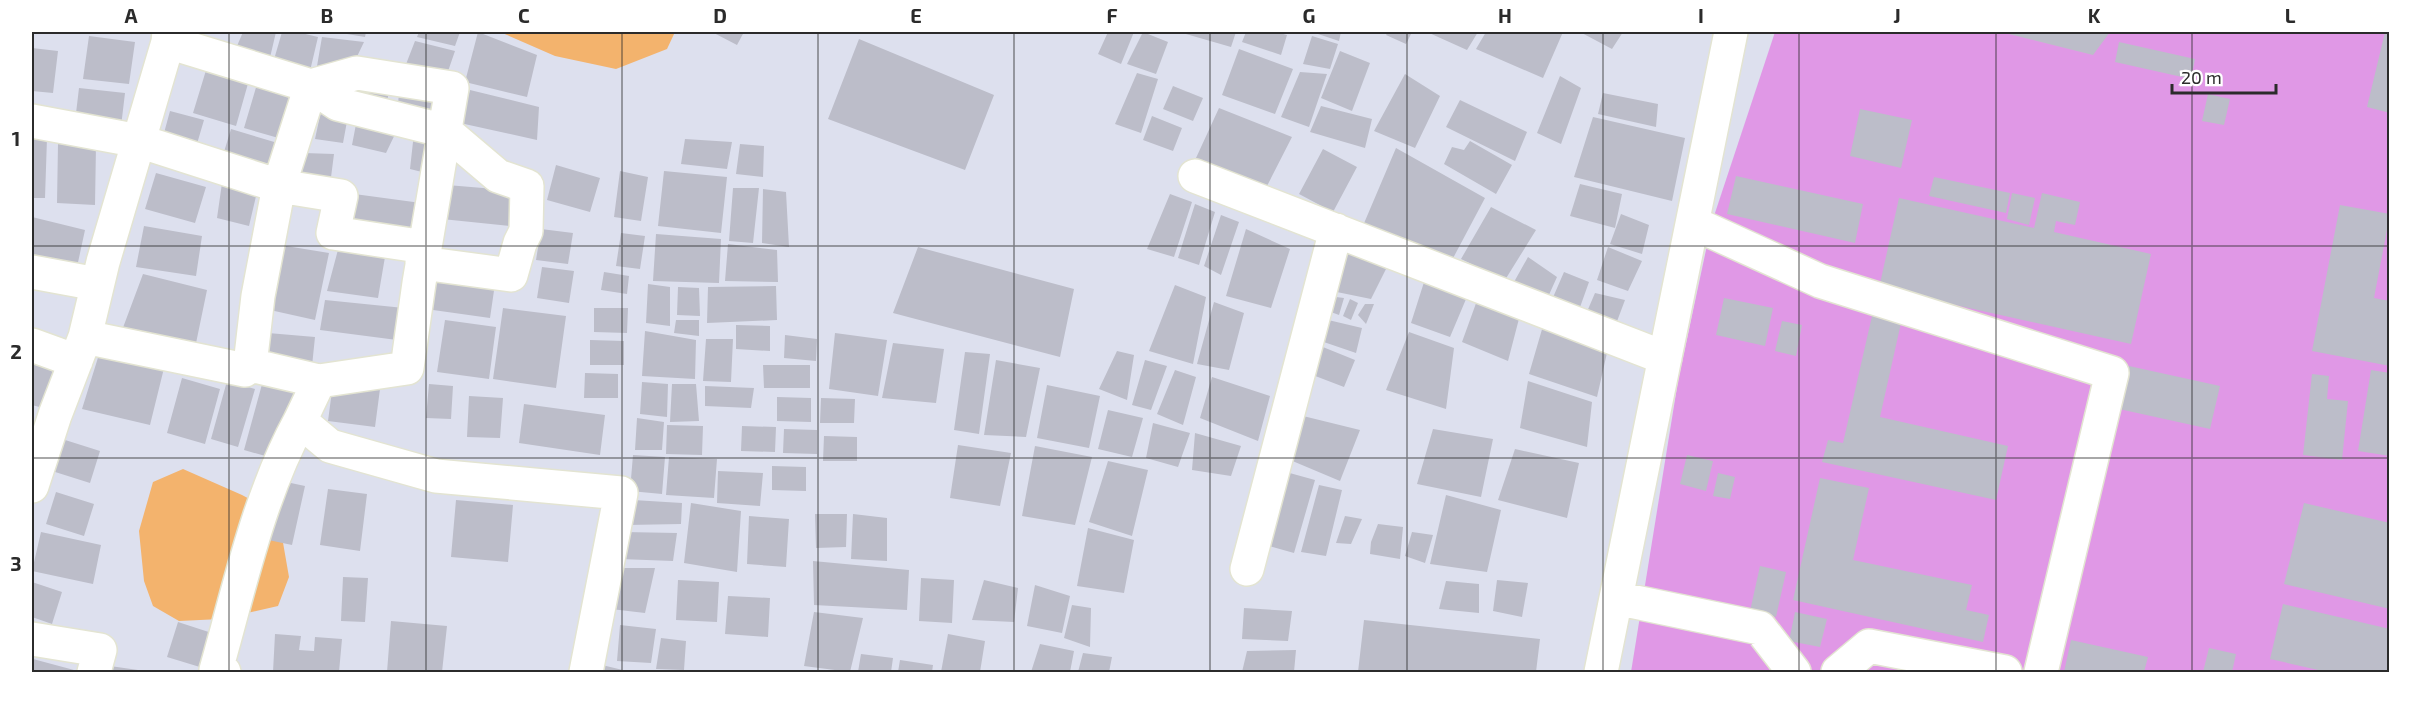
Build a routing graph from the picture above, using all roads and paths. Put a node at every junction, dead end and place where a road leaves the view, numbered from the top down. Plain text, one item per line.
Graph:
1 (1731, 32) edge
2 (168, 37) edge
3 (311, 86) junction
4 (32, 121) edge
5 (445, 131) junction
6 (139, 141) junction
7 (1195, 176) dead end
8 (279, 186) junction
9 (1693, 223) junction
10 (1336, 230) junction
11 (423, 255) junction
12 (32, 272) edge
13 (98, 284) junction
14 (32, 345) edge
15 (80, 349) junction
16 (1665, 358) junction
17 (250, 365) junction
18 (319, 381) junction
19 (300, 421) junction
20 (32, 486) edge
21 (1247, 569) dead end
22 (1616, 598) junction
23 (32, 639) edge
24 (94, 672) edge
25 (224, 672) edge
26 (586, 672) edge
27 (1601, 672) edge
28 (1794, 672) edge
29 (1838, 672) edge
30 (2005, 672) edge
31 (2041, 672) edge

1 - 9 street
2 - 3 street
2 - 6 street
3 - 5 street
3 - 5 street
3 - 8 street
4 - 6 street
5 - 11 street
5 - 11 street
6 - 8 street
6 - 13 street
7 - 10 street
8 - 11 street
8 - 17 street
9 - 16 street
9 - 31 street
10 - 16 street
10 - 21 street
11 - 18 street
12 - 13 street
13 - 15 street
14 - 15 street
15 - 17 street
15 - 20 street
16 - 22 street
17 - 18 street
18 - 19 street
19 - 25 street
19 - 26 street
22 - 27 street
22 - 28 street
23 - 24 street
29 - 30 street

